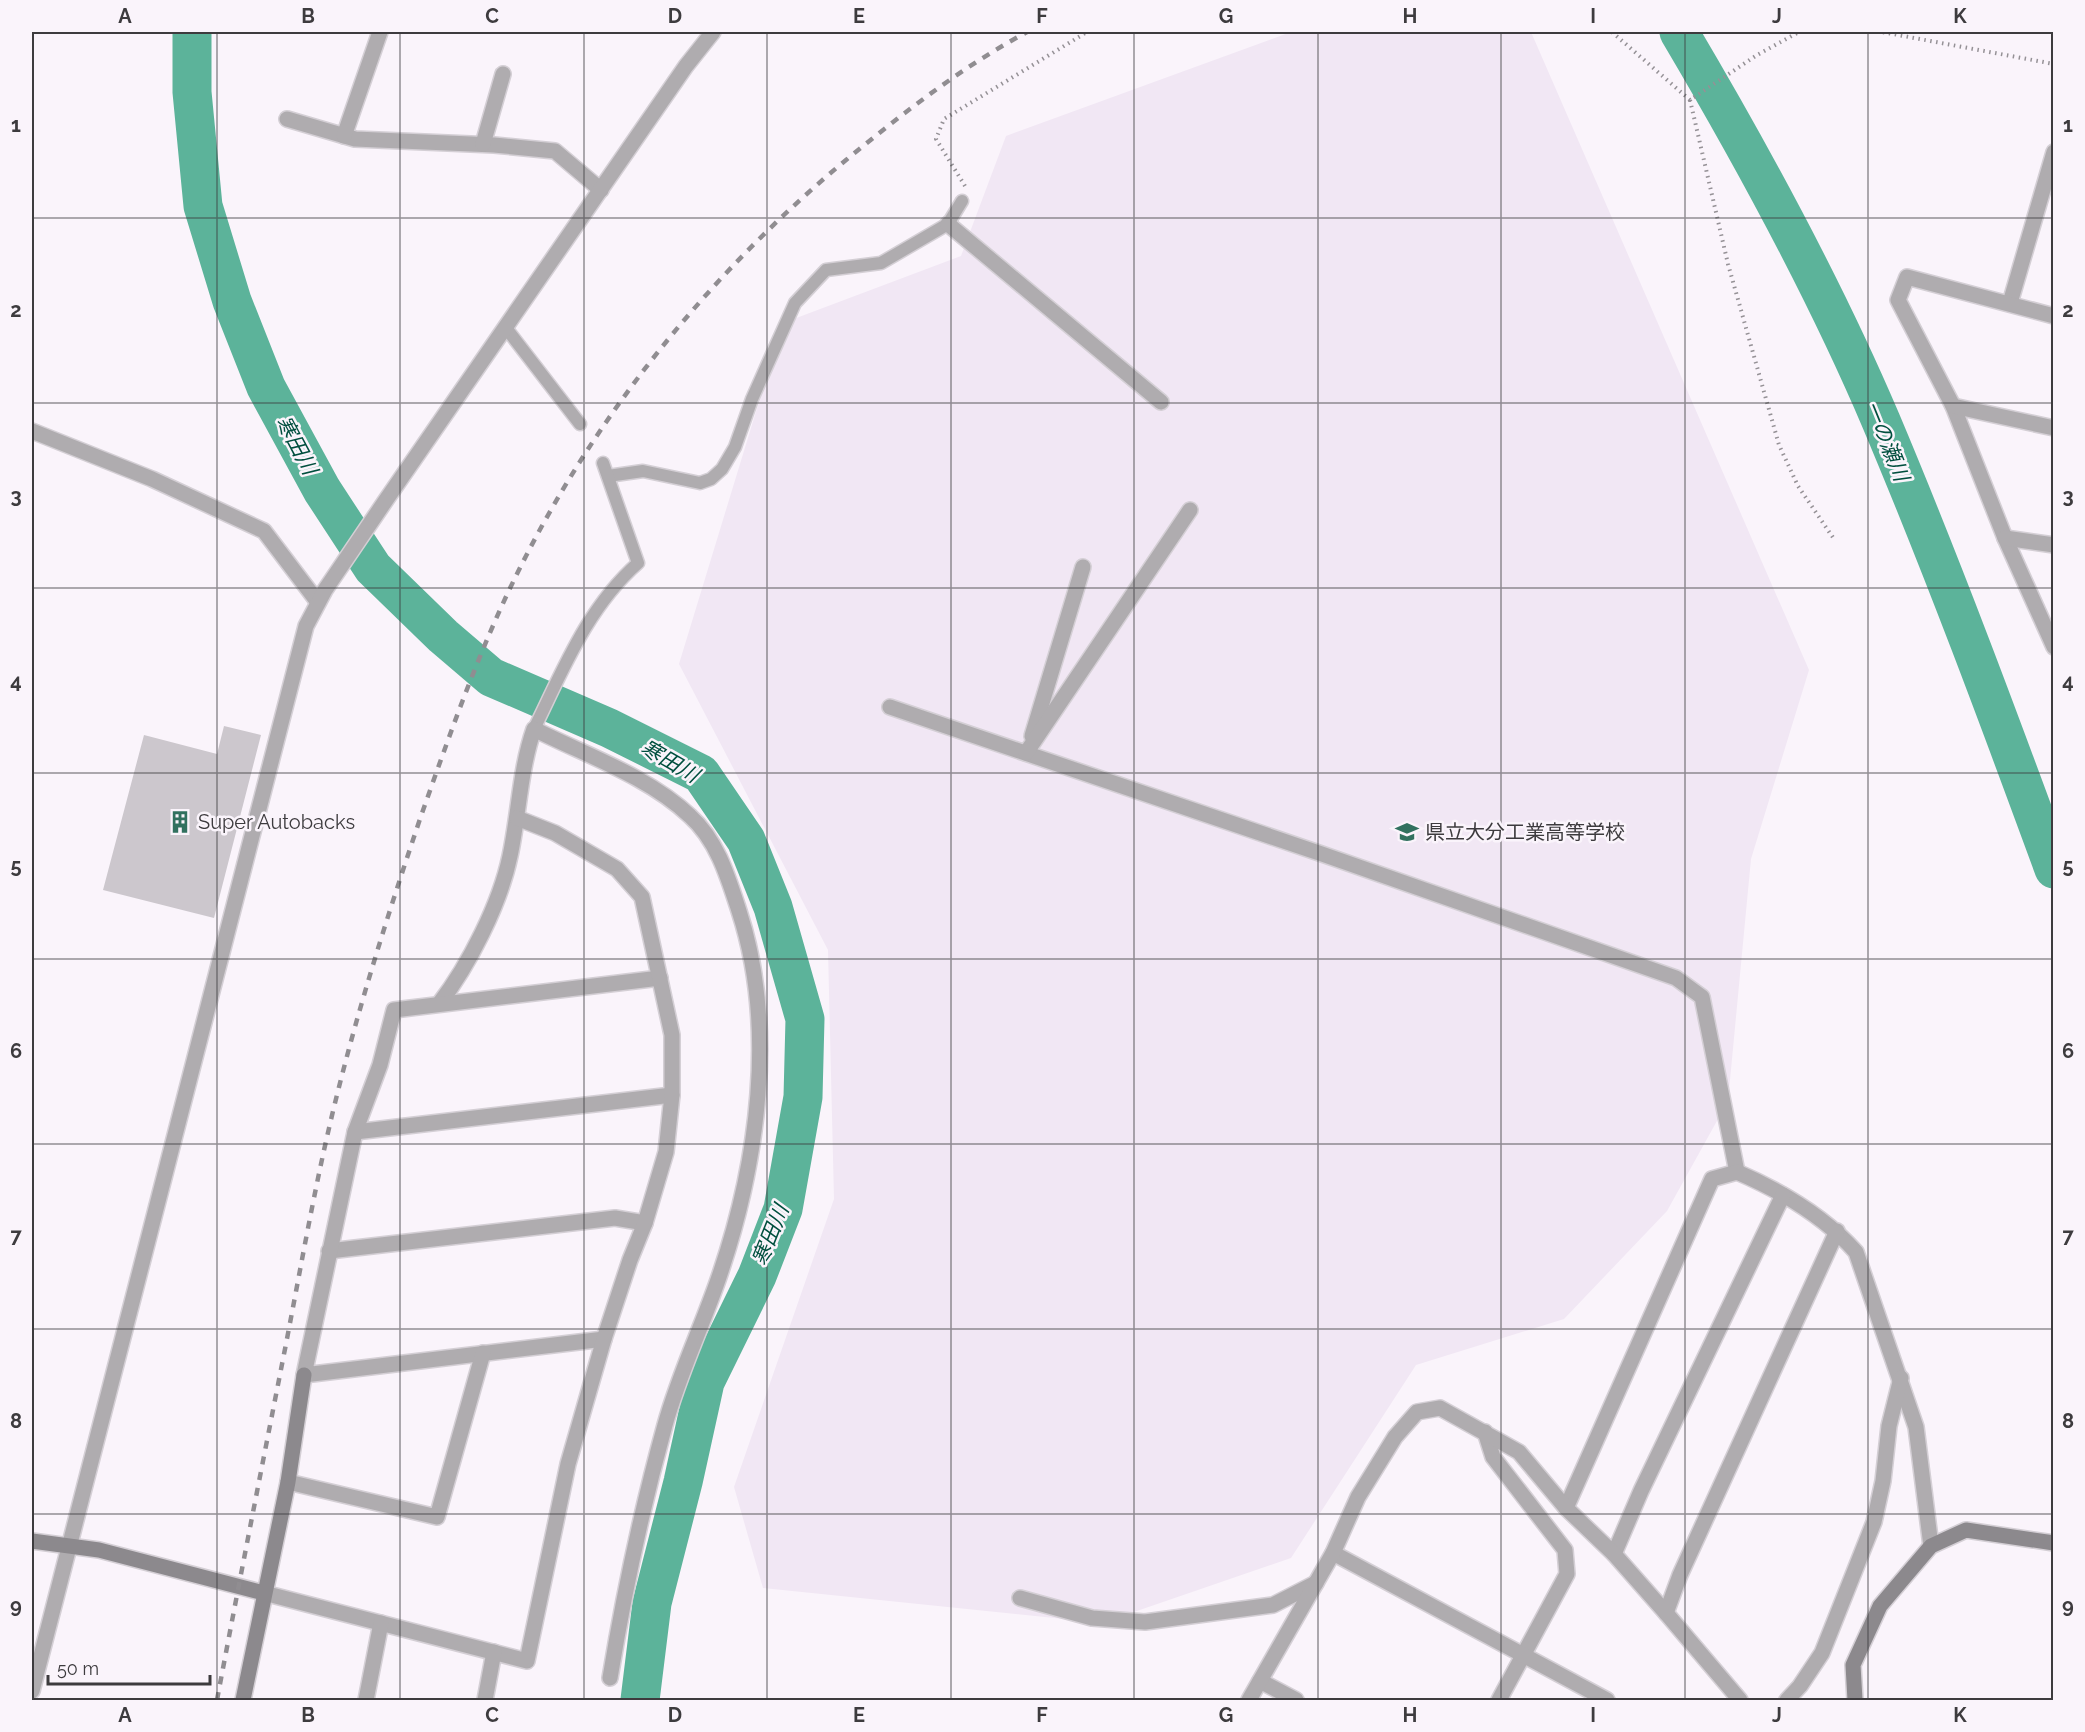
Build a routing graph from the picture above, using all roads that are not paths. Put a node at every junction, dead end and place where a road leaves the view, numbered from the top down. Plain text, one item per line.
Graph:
1 (380, 32) edge
2 (712, 32) edge
3 (503, 74) dead end
4 (287, 119) dead end
5 (344, 136) junction
6 (483, 144) junction
7 (2054, 153) edge
8 (600, 190) junction
9 (962, 201) road end
10 (948, 224) junction
11 (2010, 303) junction
12 (2054, 316) edge
13 (506, 328) junction
14 (1161, 402) dead end
15 (1953, 406) junction
16 (580, 424) dead end
17 (2054, 428) edge
18 (32, 431) edge
19 (603, 463) dead end
20 (608, 476) junction
21 (1190, 510) dead end
22 (2005, 538) junction
23 (2054, 545) edge
24 (1083, 567) dead end
25 (321, 595) junction
26 (2054, 647) edge
27 (890, 707) dead end
28 (534, 729) junction
29 (1026, 753) junction
30 (517, 818) junction
31 (660, 978) junction
32 (439, 1004) junction
33 (672, 1095) junction
34 (355, 1132) junction
35 (1737, 1172) junction
36 (1783, 1195) junction
37 (645, 1223) junction
38 (1837, 1231) junction
39 (329, 1251) junction
40 (604, 1339) junction
41 (483, 1353) junction
42 (304, 1375) junction
43 (1901, 1378) junction
44 (1485, 1432) junction
45 (288, 1482) junction
46 (1566, 1508) junction
47 (32, 1541) edge
48 (2054, 1543) edge
49 (69, 1546) junction
50 (1930, 1546) junction
51 (1333, 1553) junction
52 (1614, 1554) junction
53 (1316, 1583) junction
54 (264, 1593) junction
55 (1020, 1598) dead end
56 (1666, 1613) junction
57 (381, 1623) junction
58 (495, 1652) junction
59 (1523, 1655) junction
60 (610, 1678) dead end
61 (1260, 1681) junction
62 (32, 1691) edge
63 (243, 1701) edge
64 (366, 1701) edge
65 (485, 1701) edge
66 (1249, 1701) edge
67 (1296, 1701) edge
68 (1499, 1701) edge
69 (1607, 1701) edge
70 (1740, 1701) edge
71 (1786, 1701) edge
72 (1855, 1701) edge

1 - 5 street
2 - 8 street
3 - 6 street
4 - 5 street
5 - 6 street
6 - 8 street
7 - 11 street
8 - 13 street
9 - 10 lane
10 - 14 street
10 - 20 lane
11 - 12 street
11 - 15 street
13 - 16 lane
13 - 25 street
15 - 17 street
15 - 22 street
18 - 25 street
19 - 20 lane
20 - 28 lane
21 - 29 street
22 - 23 street
22 - 26 street
24 - 29 street
25 - 49 street
27 - 29 street
28 - 30 street
28 - 60 street
29 - 35 street
30 - 31 street
30 - 32 street
31 - 32 street
31 - 33 street
32 - 34 street
33 - 34 street
33 - 37 street
34 - 39 street
35 - 36 street
35 - 46 street
36 - 38 street
36 - 52 street
37 - 39 street
37 - 40 street
38 - 43 street
38 - 56 street
39 - 42 street
40 - 41 street
40 - 58 street
41 - 42 street
41 - 45 street
42 - 45 street
43 - 50 street
43 - 71 street
44 - 46 street
44 - 51 street
44 - 59 street
45 - 54 street
46 - 52 street
47 - 49 street
48 - 50 street
49 - 54 street
49 - 62 street
50 - 72 street
51 - 53 street
51 - 59 street
52 - 56 street
53 - 55 street
53 - 61 street
54 - 57 street
54 - 63 street
56 - 70 street
57 - 58 street
57 - 64 street
58 - 65 street
59 - 68 street
59 - 69 street
61 - 66 street
61 - 67 street

